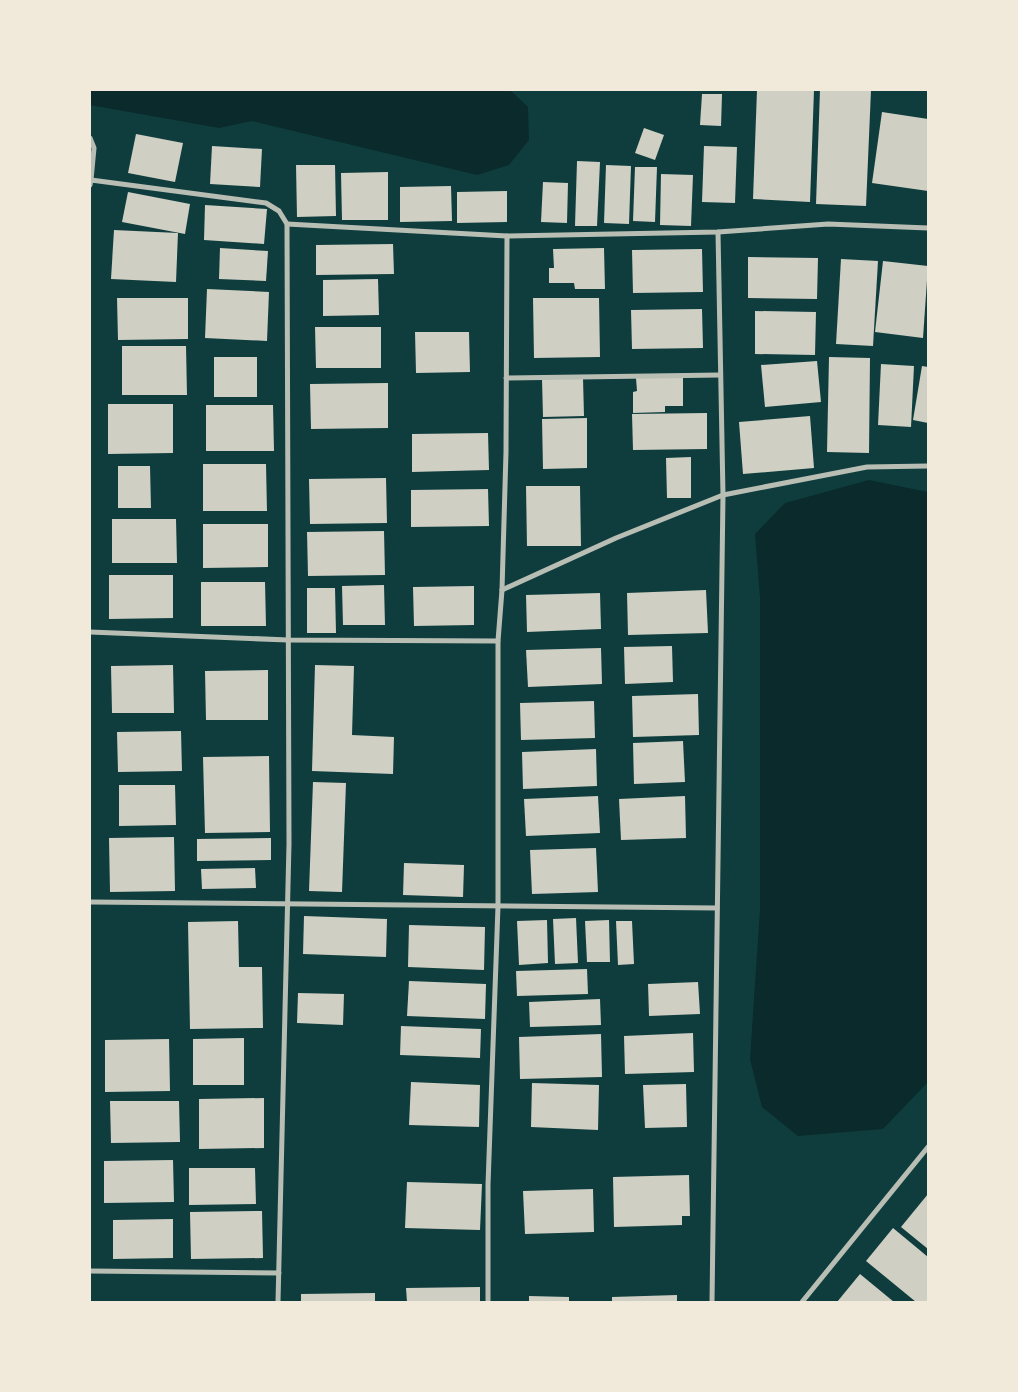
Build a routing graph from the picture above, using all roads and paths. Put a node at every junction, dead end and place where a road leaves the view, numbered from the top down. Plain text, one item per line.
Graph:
1 (90, 138) edge
2 (91, 182) edge
3 (287, 224) junction
4 (928, 228) edge
5 (718, 232) junction
6 (507, 236) junction
7 (720, 375) junction
8 (506, 378) junction
9 (928, 466) edge
10 (723, 495) junction
11 (502, 590) junction
12 (90, 632) edge
13 (288, 640) junction
14 (498, 641) junction
15 (90, 902) edge
16 (288, 905) junction
17 (498, 906) junction
18 (717, 908) junction
19 (928, 1147) edge
20 (90, 1271) edge
21 (279, 1273) junction
22 (278, 1302) edge
23 (488, 1302) edge
24 (712, 1302) edge
25 (802, 1302) edge

1 - 2 street
2 - 3 street
3 - 6 street
3 - 13 street
4 - 5 street
5 - 6 street
5 - 7 street
6 - 8 street
7 - 8 street
7 - 10 street
8 - 11 street
9 - 10 street
10 - 11 street
10 - 18 street
11 - 14 street
12 - 13 street
13 - 14 street
13 - 16 street
14 - 17 street
15 - 16 street
16 - 17 street
16 - 21 street
17 - 18 street
17 - 23 street
18 - 24 street
19 - 25 street
20 - 21 street
21 - 22 street

